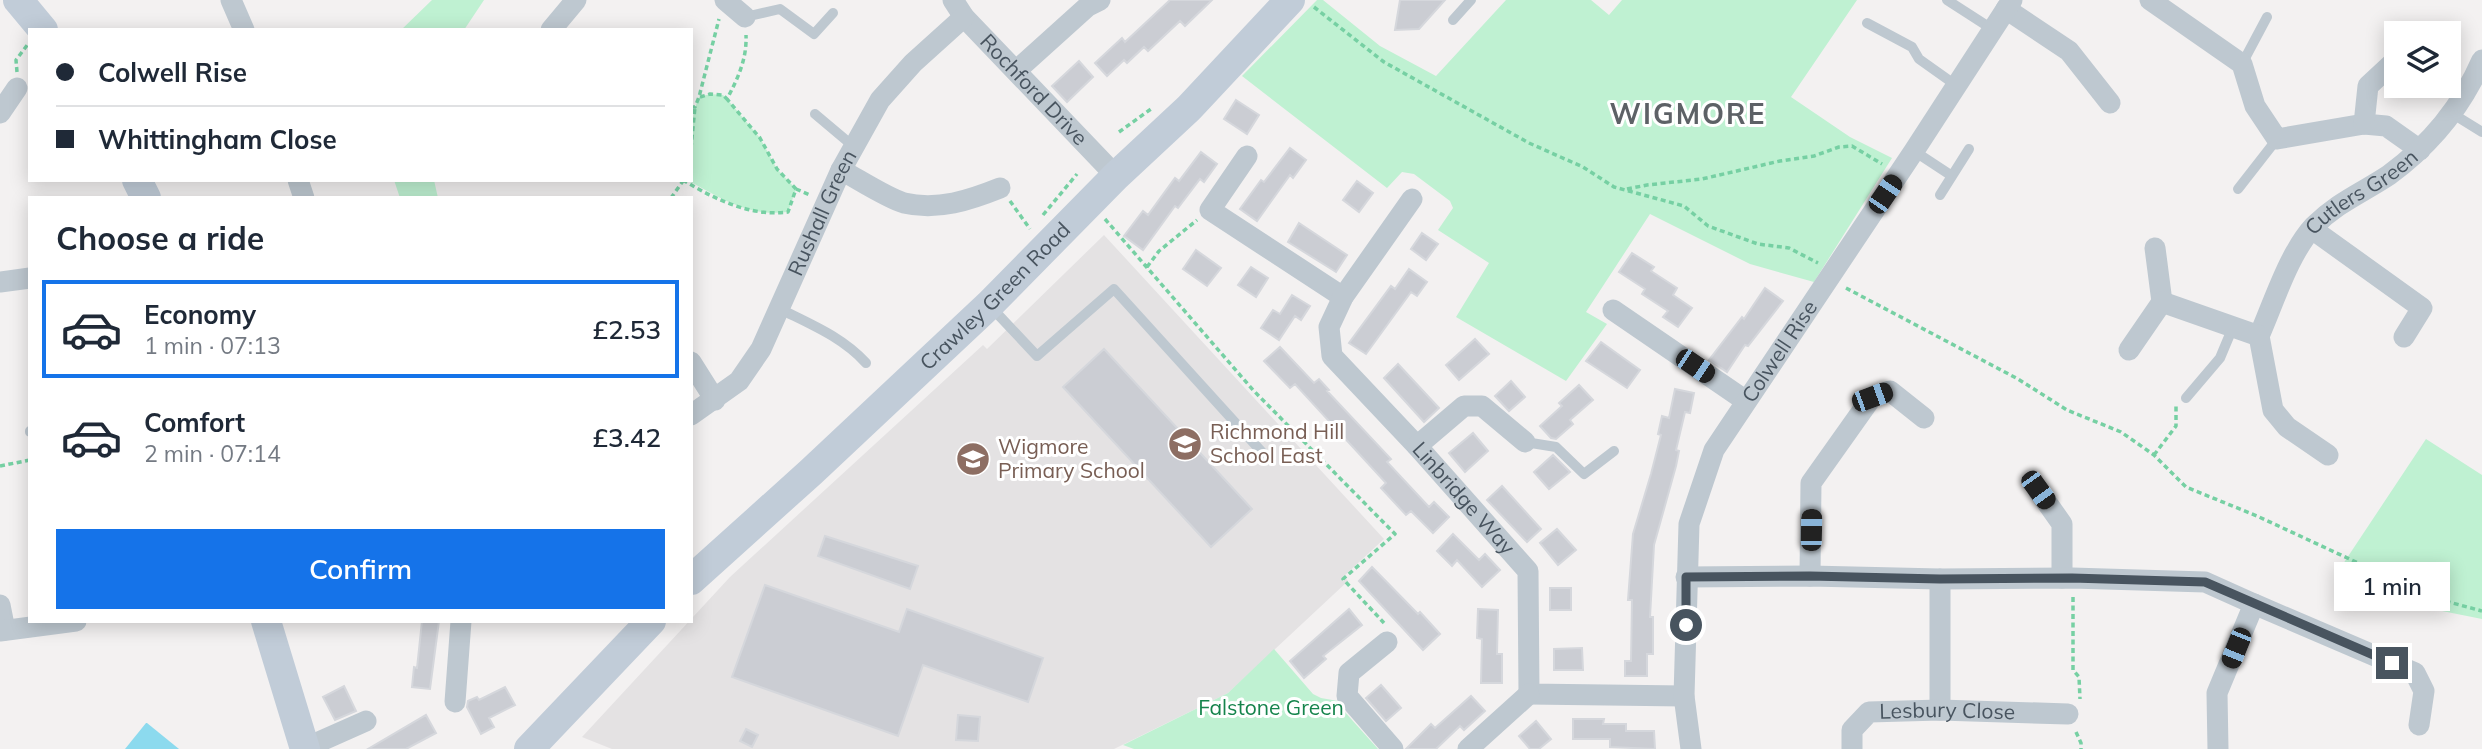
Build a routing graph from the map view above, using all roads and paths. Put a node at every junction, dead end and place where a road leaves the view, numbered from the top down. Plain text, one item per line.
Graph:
1 (18, 0) edge
2 (231, 0) edge
3 (576, 0) edge
4 (1100, 0) edge
5 (1290, 0) edge
6 (1320, 0) edge
7 (1471, 0) edge
8 (1947, 0) edge
9 (2150, 0) edge
10 (2009, 4) edge
11 (723, 6) edge
12 (959, 8) edge
13 (833, 13) dead end
14 (745, 18) junction
15 (2267, 18) dead end
16 (1453, 20) dead end
17 (1867, 23) dead end
18 (41, 28) edge
19 (243, 28) edge
20 (553, 28) edge
21 (1992, 29) junction
22 (28, 43) edge
23 (2482, 60) edge
24 (2242, 64) junction
25 (1017, 70) junction
26 (2384, 71) edge
27 (1957, 86) junction
28 (17, 88) joint
29 (699, 97) junction
30 (727, 99) junction
31 (2110, 103) dead end
32 (693, 107) edge
33 (1152, 108) dead end
34 (0, 113) edge
35 (815, 114) dead end
36 (2453, 114) junction
37 (2364, 124) junction
38 (1119, 132) dead end
39 (2482, 132) edge
40 (2277, 139) junction
41 (853, 146) junction
42 (1969, 149) dead end
43 (2420, 150) junction
44 (1914, 151) junction
45 (1247, 156) dead end
46 (1890, 169) dead end
47 (841, 170) junction
48 (1077, 174) dead end
49 (1116, 176) junction
50 (1952, 176) junction
51 (685, 182) edge
52 (1000, 188) joint
53 (2238, 189) dead end
54 (1625, 190) junction
55 (1058, 194) dead end
56 (1940, 195) dead end
57 (1412, 199) dead end
58 (1210, 210) junction
59 (1100, 214) dead end
60 (2312, 229) junction
61 (1031, 231) dead end
62 (2155, 248) dead end
63 (1828, 266) dead end
64 (1147, 267) junction
65 (28, 278) edge
66 (0, 282) edge
67 (1849, 282) dead end
68 (1343, 297) junction
69 (2162, 302) junction
70 (989, 305) junction
71 (780, 309) junction
72 (1613, 310) dead end
73 (2233, 327) junction
74 (2259, 336) junction
75 (2404, 337) dead end
76 (2129, 350) dead end
77 (866, 363) dead end
78 (693, 365) edge
79 (2186, 398) joint
80 (715, 400) junction
81 (1746, 401) junction
82 (693, 414) edge
83 (1924, 418) dead end
84 (1525, 442) joint
85 (1417, 446) junction
86 (1614, 451) dead end
87 (2154, 455) junction
88 (2328, 455) dead end
89 (28, 460) edge
90 (1269, 460) dead end
91 (0, 466) edge
92 (2038, 490) dead end
93 (1810, 576) junction
94 (1686, 577) junction
95 (693, 578) edge
96 (2067, 578) junction
97 (1940, 579) junction
98 (2254, 604) junction
99 (0, 605) edge
100 (2482, 611) edge
101 (60, 623) edge
102 (267, 623) edge
103 (461, 623) edge
104 (649, 623) edge
105 (3, 630) edge
106 (1387, 642) joint
107 (1529, 694) junction
108 (1684, 696) junction
109 (455, 702) dead end
110 (1940, 710) junction
111 (2068, 714) junction
112 (366, 721) dead end
113 (2419, 725) dead end
114 (305, 748) edge
115 (529, 749) edge
116 (1393, 749) edge
117 (1468, 749) edge
118 (1691, 749) edge
119 (1852, 749) edge
120 (2081, 749) edge
121 (2218, 749) edge

1 - 18 street
2 - 19 street
3 - 20 street
4 - 25 street
5 - 49 street, Crawley Green Road
6 - 54 path
7 - 16 lane
8 - 21 lane
9 - 24 street
10 - 21 street, Colwell Rise
10 - 31 street
11 - 14 street
11 - 29 path
12 - 25 street, Rochford Drive
12 - 41 street, Rushall Green
13 - 14 lane
14 - 30 path
15 - 24 lane
17 - 27 lane
21 - 27 street, Colwell Rise
22 - 28 path
23 - 36 street, Cutlers Green
24 - 40 street
25 - 49 street, Rochford Drive
26 - 37 street
27 - 44 street, Colwell Rise
28 - 34 street
29 - 30 path
29 - 32 path
30 - 51 path
33 - 38 path
35 - 41 lane
36 - 39 lane
36 - 43 street, Cutlers Green
37 - 40 street
37 - 43 street
40 - 53 lane
41 - 47 street, Rushall Green
42 - 50 lane
43 - 60 street, Cutlers Green
44 - 50 lane
44 - 81 street, Colwell Rise
45 - 58 street
46 - 54 path
47 - 52 street
47 - 71 street, Rushall Green
48 - 55 path
49 - 70 street, Crawley Green Road
50 - 56 lane
52 - 61 path
54 - 63 path
57 - 68 street, Linbridge Way
58 - 64 path
58 - 68 street
59 - 64 path
60 - 74 street, Cutlers Green
60 - 75 street
62 - 69 street
64 - 106 path
65 - 66 street
67 - 87 path
68 - 85 street, Linbridge Way
69 - 73 street
69 - 76 street
70 - 90 lane
70 - 95 street, Crawley Green Road
71 - 77 lane
71 - 80 street, Rushall Green
72 - 81 street
73 - 74 street
73 - 79 lane
74 - 88 street
78 - 80 street
79 - 87 path
80 - 82 street, Rushall Green
81 - 94 street, Colwell Rise
83 - 93 street
84 - 85 street
84 - 86 lane
85 - 107 street, Linbridge Way
87 - 100 path
89 - 91 path
92 - 96 street
93 - 94 street
93 - 97 street
94 - 108 street, Colwell Rise
96 - 97 street
96 - 98 street
96 - 111 path
97 - 110 street
98 - 113 street
98 - 121 street
99 - 105 street
101 - 105 street
102 - 114 street
103 - 109 street
104 - 115 street
106 - 116 street
107 - 108 street
107 - 117 street
108 - 118 street, Colwell Rise
110 - 111 street, Lesbury Close
110 - 119 street, Lesbury Close
111 - 120 path
112 - 114 street

